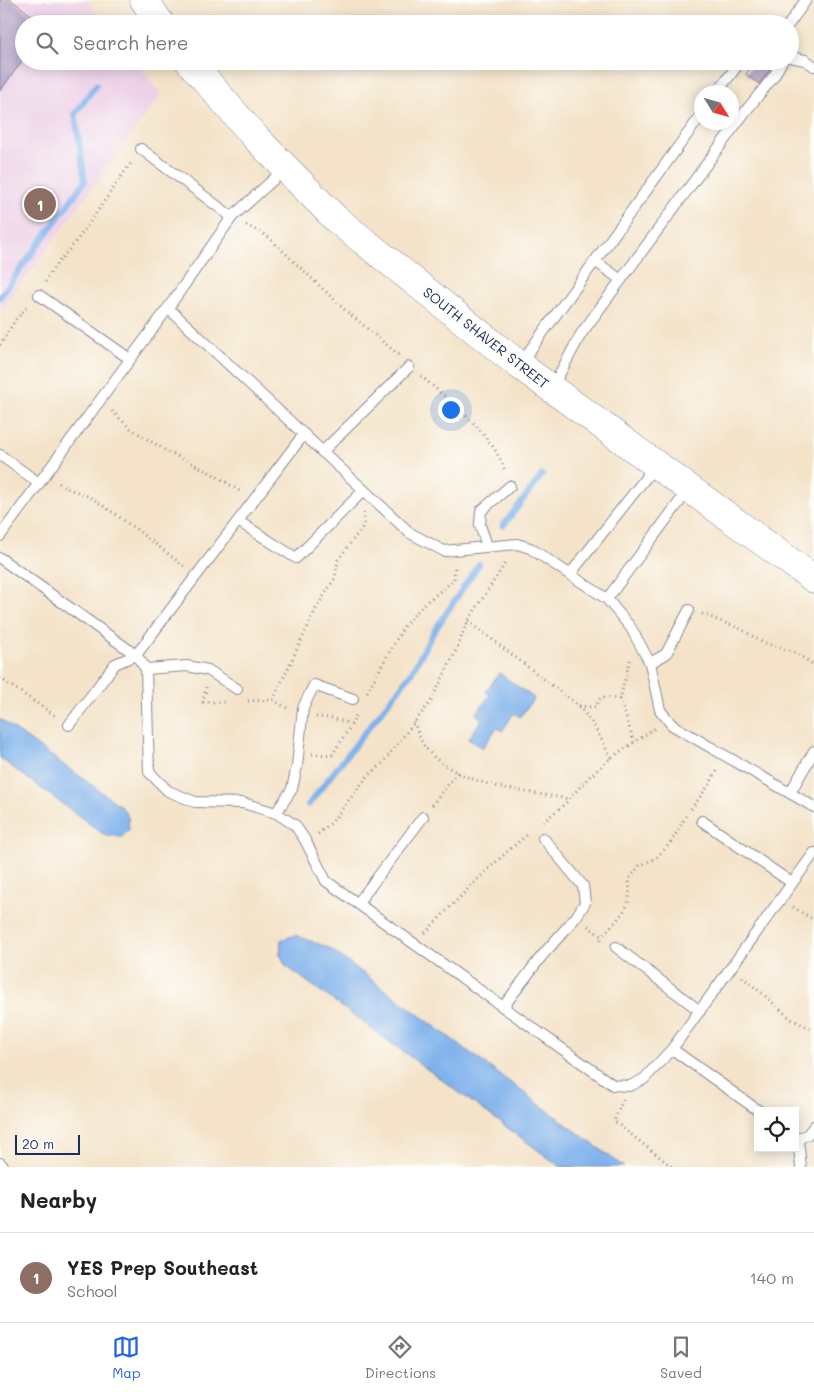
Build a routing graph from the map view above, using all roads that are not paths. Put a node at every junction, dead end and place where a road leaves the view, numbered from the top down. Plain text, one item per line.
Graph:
1 (144, 0) edge
2 (806, 0) edge
3 (155, 15) edge
4 (795, 15) edge
5 (799, 59) edge
6 (814, 66) edge
7 (197, 70) edge
8 (733, 70) edge
9 (777, 70) edge
10 (722, 85) edge
11 (694, 125) edge
12 (141, 149) road end
13 (286, 168) junction
14 (232, 218) junction
15 (595, 261) junction
16 (621, 280) junction
17 (40, 294) road end
18 (168, 308) junction
19 (130, 359) junction
20 (519, 365) junction
21 (409, 367) road end
22 (551, 388) junction
23 (304, 434) junction
24 (322, 452) junction
25 (0, 455) edge
26 (656, 465) junction
27 (39, 483) junction
28 (510, 486) road end
29 (689, 489) junction
30 (364, 490) junction
31 (238, 521) junction
32 (0, 536) edge
33 (487, 546) junction
34 (0, 558) edge
35 (570, 574) junction
36 (814, 578) edge
37 (607, 598) junction
38 (689, 610) road end
39 (136, 655) junction
40 (650, 663) junction
41 (146, 669) junction
42 (237, 689) dead end
43 (353, 699) dead end
44 (69, 725) road end
45 (814, 751) edge
46 (790, 793) junction
47 (814, 807) edge
48 (276, 813) junction
49 (423, 817) road end
50 (702, 821) dead end
51 (543, 838) dead end
52 (814, 853) edge
53 (792, 883) junction
54 (358, 903) junction
55 (616, 947) road end
56 (503, 1007) junction
57 (700, 1011) junction
58 (672, 1049) junction
59 (754, 1107) edge
60 (814, 1126) edge
61 (799, 1137) edge
62 (799, 1152) edge
63 (0, 1163) edge
64 (4, 1167) edge
65 (801, 1167) edge

1 - 3 main road
2 - 4 lane
5 - 6 lane
7 - 13 main road, SOUTH SHAVER STREET
8 - 10 lane
9 - 16 lane
11 - 15 lane
12 - 14 lane
13 - 14 lane
13 - 20 main road, SOUTH SHAVER STREET
14 - 18 lane
15 - 16 lane
15 - 20 lane
16 - 22 lane
17 - 19 lane
18 - 19 lane
18 - 23 lane
19 - 27 lane
20 - 22 main road, SOUTH SHAVER STREET
21 - 24 lane
22 - 26 main road, SOUTH SHAVER STREET
23 - 24 lane
23 - 31 lane
24 - 30 lane
25 - 27 lane
26 - 29 main road, SOUTH SHAVER STREET
26 - 35 lane
27 - 32 lane
28 - 33 lane
29 - 36 main road, SOUTH SHAVER STREET
29 - 37 lane
30 - 31 lane
30 - 33 lane
31 - 39 lane
33 - 35 lane
34 - 39 lane
35 - 37 lane
37 - 40 lane
38 - 40 lane
39 - 41 lane
39 - 44 lane
40 - 46 lane
41 - 42 lane
41 - 48 lane
43 - 48 lane
45 - 46 lane
46 - 47 lane
48 - 54 lane
49 - 54 lane
50 - 53 lane
51 - 56 lane
52 - 53 lane
53 - 57 lane
54 - 56 lane
55 - 57 lane
56 - 58 lane
57 - 58 lane
58 - 59 lane
60 - 61 lane
62 - 65 lane
63 - 64 lane

